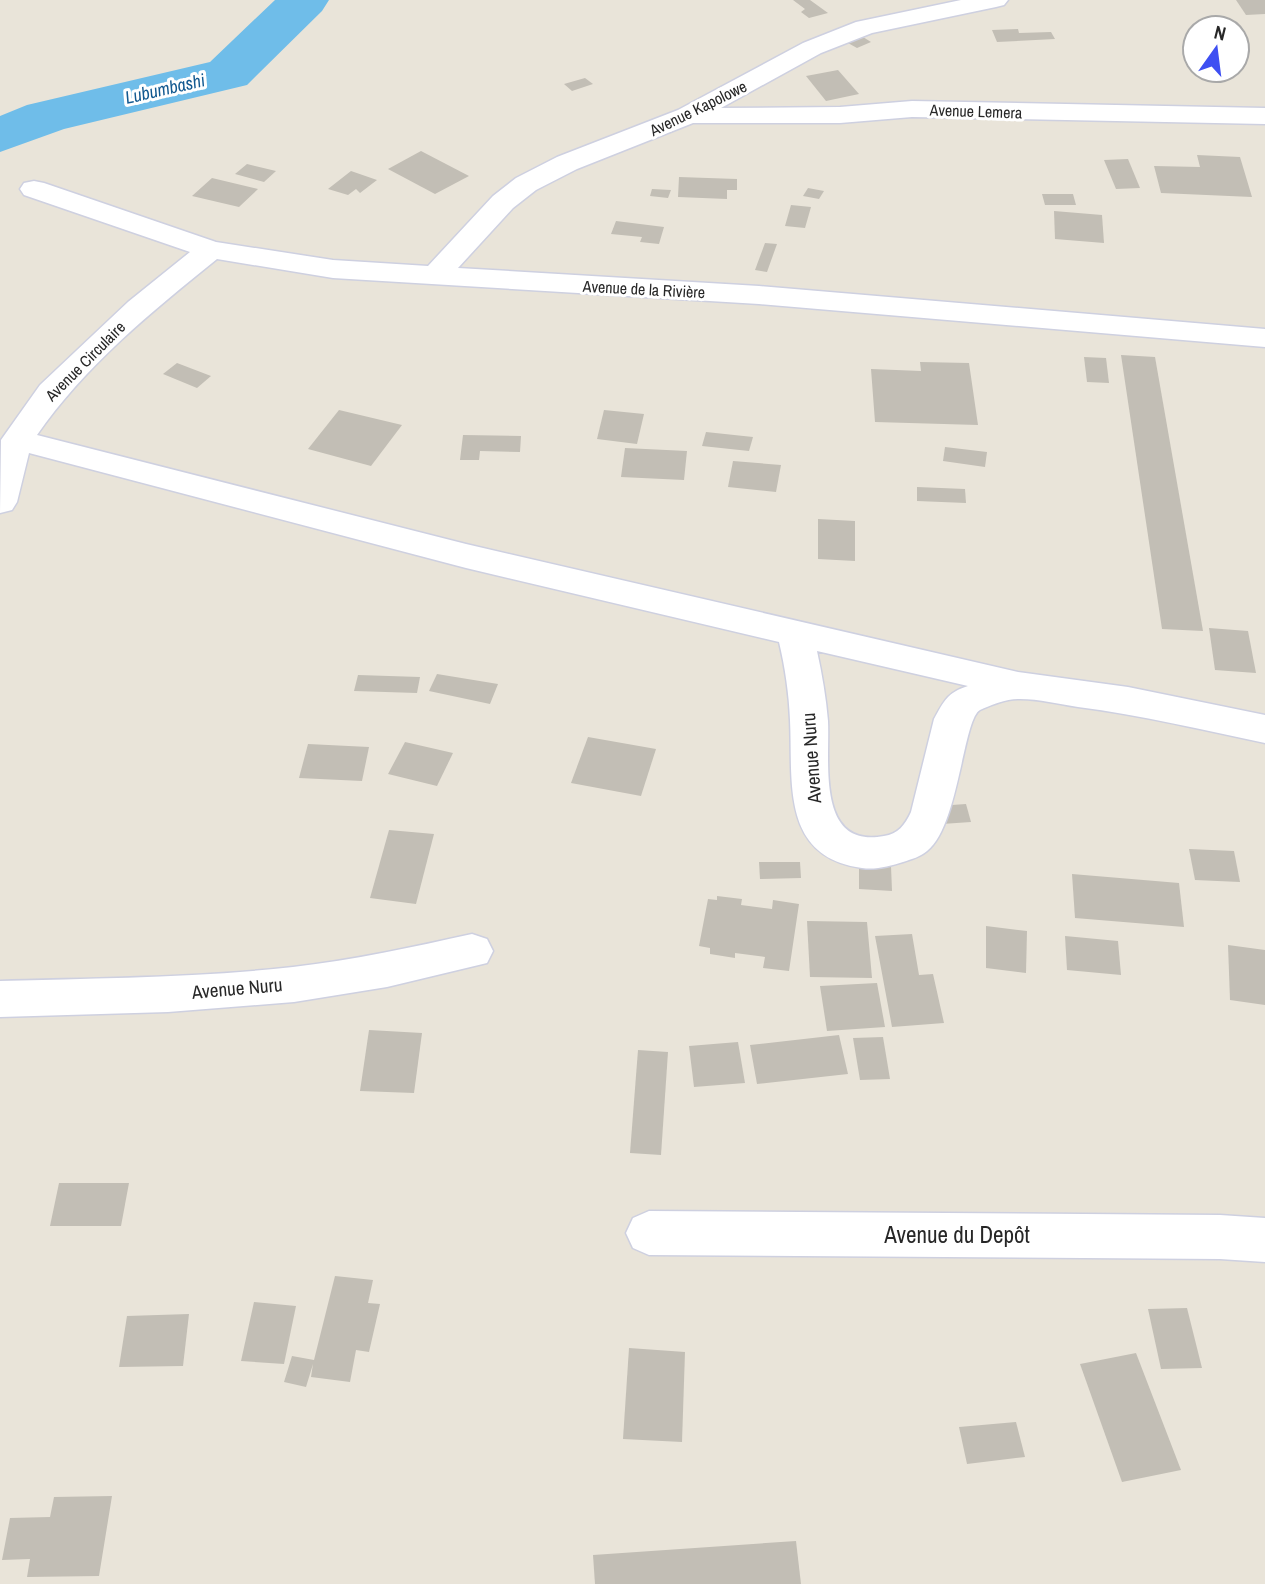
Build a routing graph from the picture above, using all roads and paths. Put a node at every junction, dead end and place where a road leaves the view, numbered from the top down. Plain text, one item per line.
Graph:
1 (996, 0) edge
2 (1265, 116) edge
3 (687, 117) junction
4 (34, 188) dead end
5 (211, 250) junction
6 (434, 277) junction
7 (1265, 338) edge
8 (17, 440) junction
9 (0, 502) edge
10 (794, 632) junction
11 (1018, 685) junction
12 (1265, 729) edge
13 (472, 951) dead end
14 (0, 999) edge
15 (649, 1233) dead end
16 (1265, 1240) edge

1 - 3 street, Avenue Kapolowe
2 - 3 street, Avenue Lemera
3 - 6 street, Avenue Kapolowe
4 - 5 street, Avenue de la Rivière
5 - 6 street, Avenue de la Rivière
5 - 8 street, Avenue Circulaire
6 - 7 street, Avenue de la Rivière
8 - 9 street, Avenue Circulaire
8 - 10 street
10 - 11 street
10 - 11 street, Avenue Nuru
11 - 12 street, Avenue Nuru
13 - 14 street, Avenue Nuru
15 - 16 street, Avenue du Depôt

